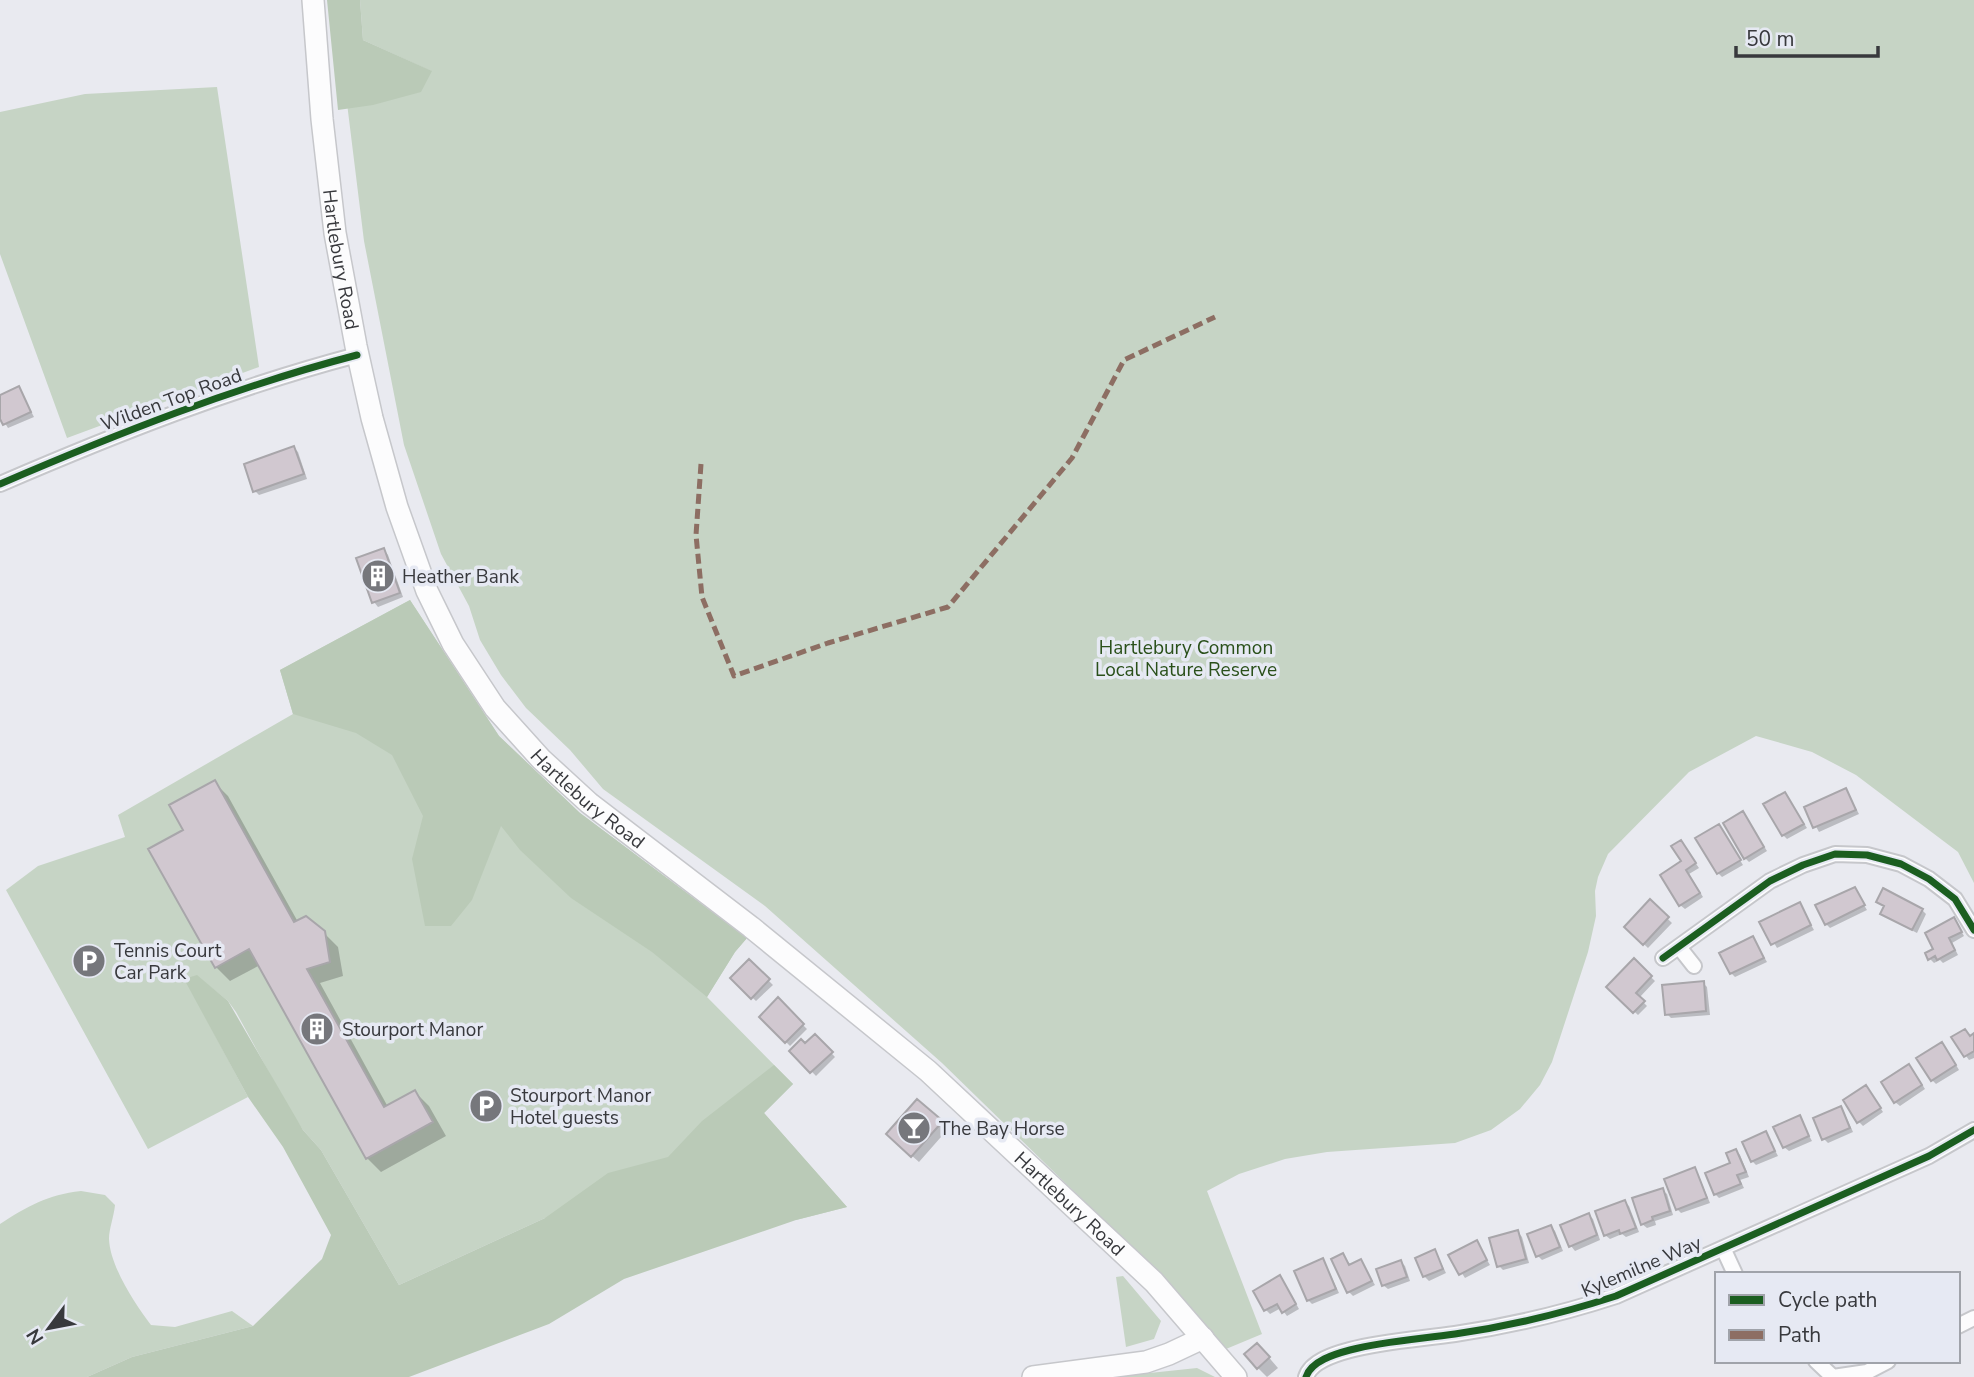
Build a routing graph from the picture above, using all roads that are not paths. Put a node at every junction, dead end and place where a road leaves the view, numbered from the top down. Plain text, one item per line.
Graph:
1 (313, 0) edge
2 (357, 355) junction
3 (0, 484) edge
4 (1974, 930) edge
5 (1679, 947) junction
6 (1663, 958) dead end
7 (1694, 965) dead end
8 (1974, 1130) edge
9 (1723, 1248) junction
10 (1734, 1272) edge
11 (1203, 1338) junction
12 (1818, 1363) edge
13 (1884, 1363) edge
14 (1033, 1377) edge
15 (1236, 1377) edge
16 (1307, 1377) edge
17 (1833, 1377) edge

1 - 2 main road, Hartlebury Road
2 - 3 street, Wilden Top Road
2 - 11 main road, Hartlebury Road
4 - 5 street
5 - 6 street
5 - 7 street
8 - 9 street, Kylemilne Way
9 - 10 street
9 - 16 street, Kylemilne Way
11 - 14 main road
11 - 15 main road, Hartlebury Road
12 - 17 street
13 - 17 street

